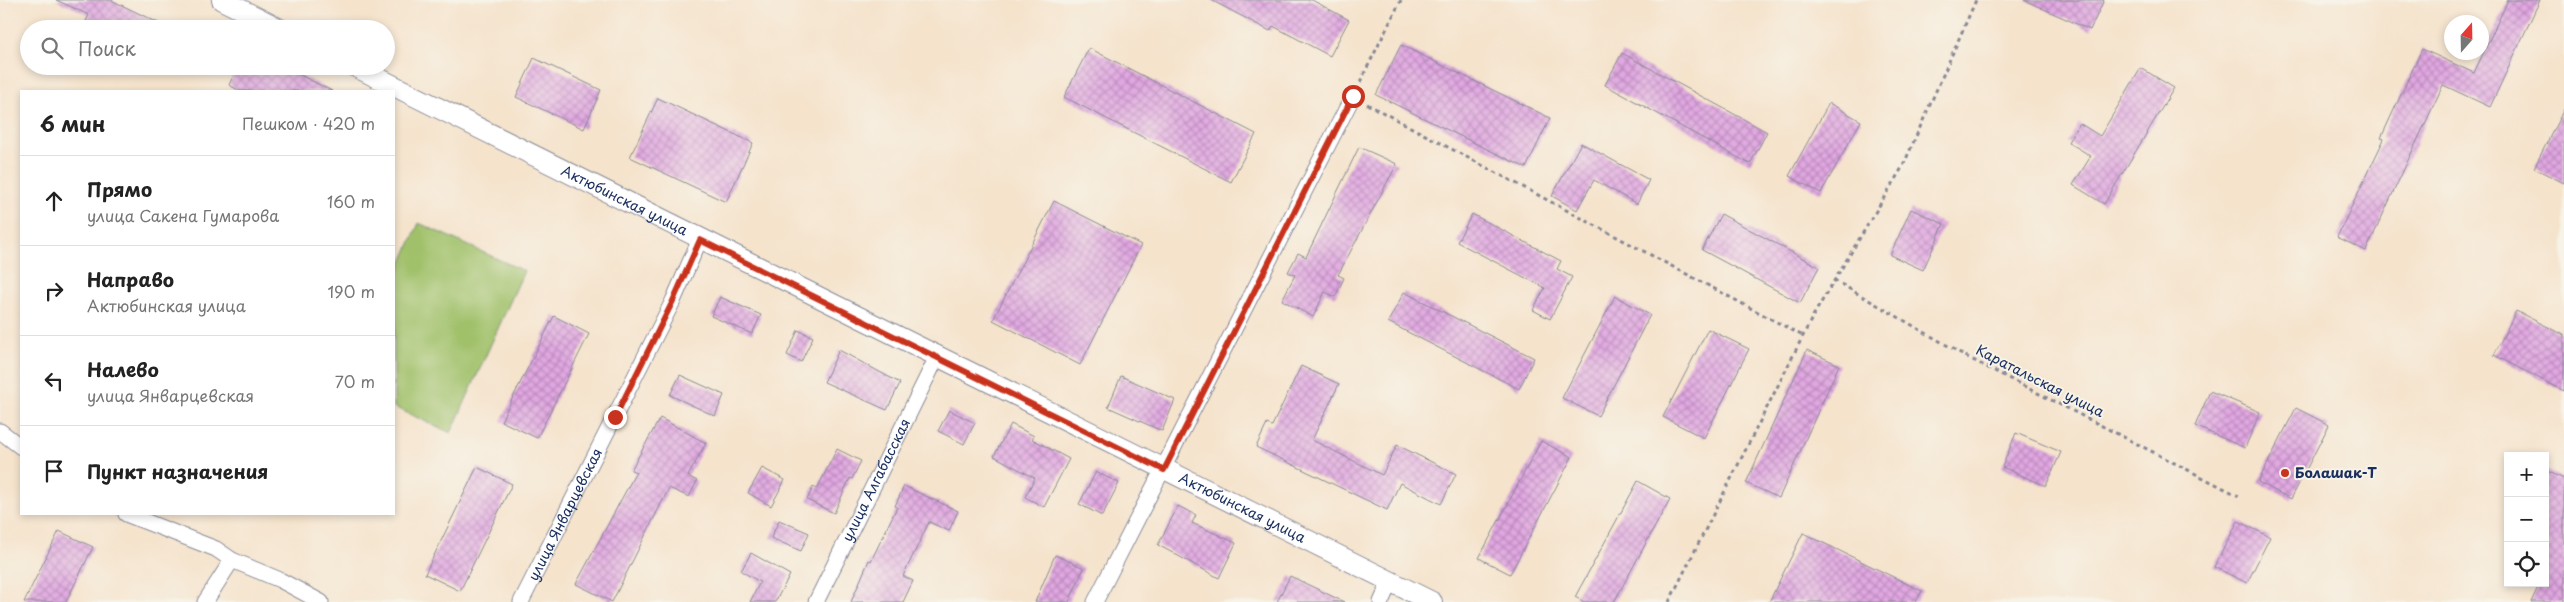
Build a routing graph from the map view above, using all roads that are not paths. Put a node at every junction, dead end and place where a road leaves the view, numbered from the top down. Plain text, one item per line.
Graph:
1 (222, 0) edge
2 (262, 20) edge
3 (372, 75) edge
4 (1353, 96) road end
5 (700, 240) junction
6 (937, 357) junction
7 (0, 431) edge
8 (20, 446) edge
9 (1164, 470) junction
10 (129, 515) edge
11 (232, 560) junction
12 (1390, 582) junction
13 (205, 602) edge
14 (321, 602) edge
15 (521, 602) edge
16 (816, 602) edge
17 (1095, 602) edge
18 (1381, 602) edge
19 (1432, 602) edge

1 - 2 street
3 - 5 street, Актюбинская улица
4 - 9 street
5 - 6 street, Актюбинская улица
5 - 15 street, улица Январцевская
6 - 9 street, Актюбинская улица
6 - 16 street, улица Алгабасская
7 - 8 street
9 - 12 street, Актюбинская улица
9 - 17 street
10 - 11 street
11 - 13 street
11 - 14 street
12 - 18 street
12 - 19 street, Актюбинская улица

